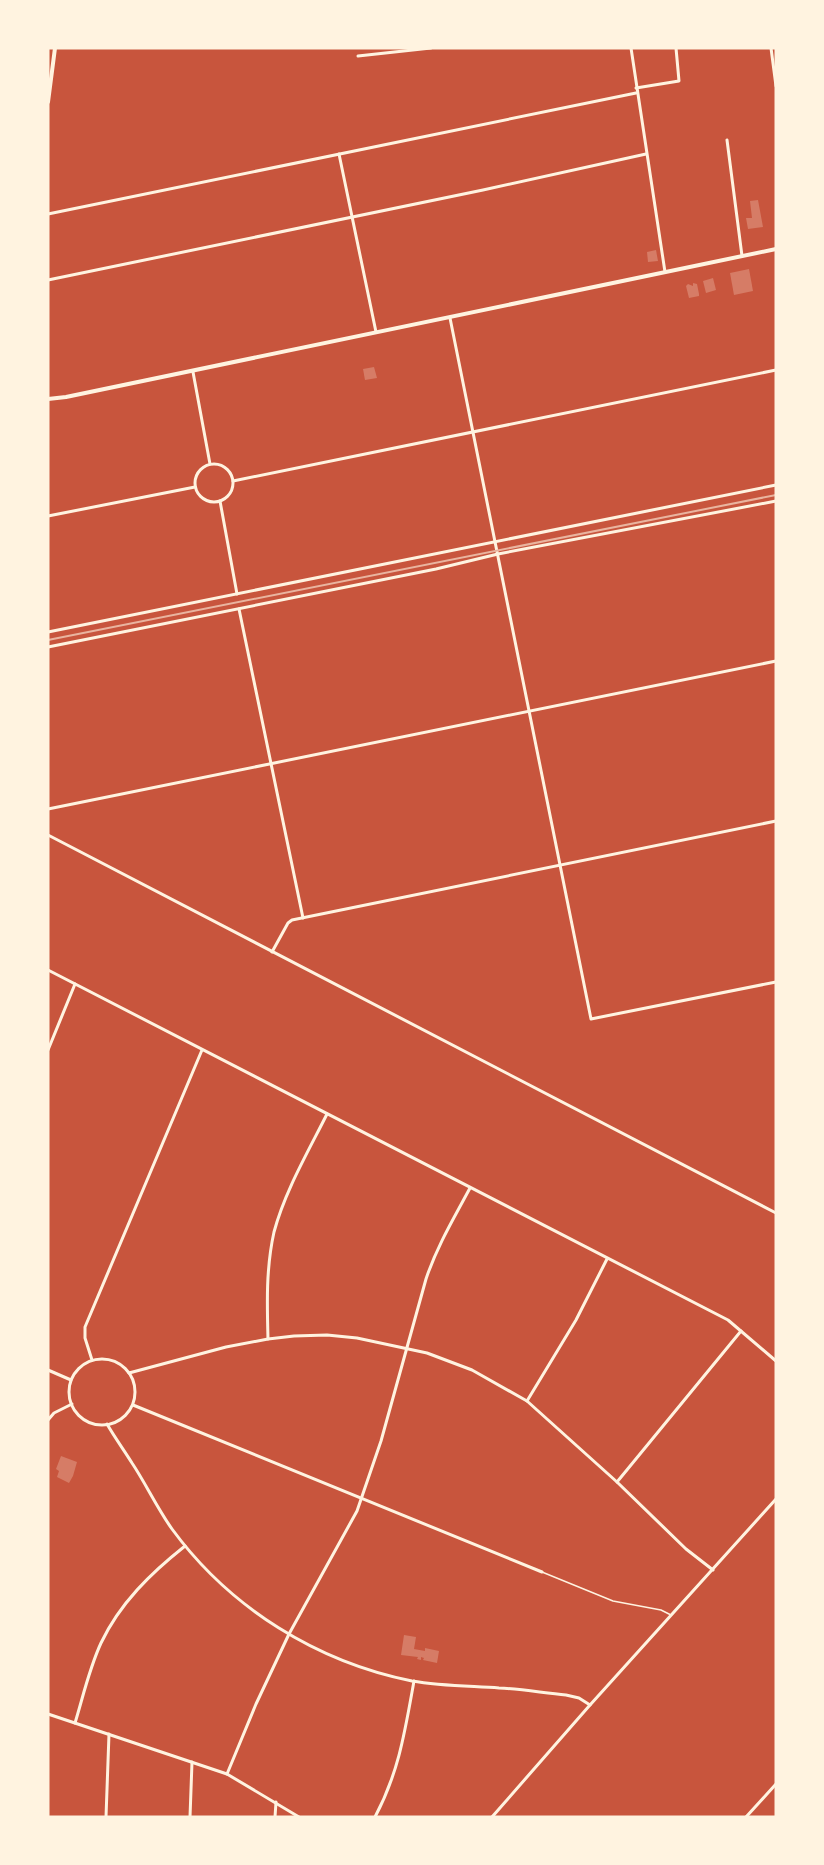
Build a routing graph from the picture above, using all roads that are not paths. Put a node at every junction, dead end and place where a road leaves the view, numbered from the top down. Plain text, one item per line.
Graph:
1 (54, 48) edge
2 (431, 48) edge
3 (631, 48) edge
4 (676, 48) edge
5 (771, 48) edge
6 (358, 56) dead end
7 (776, 86) edge
8 (636, 91) junction
9 (48, 102) edge
10 (727, 140) dead end
11 (339, 154) junction
12 (646, 154) junction
13 (48, 214) edge
14 (352, 216) junction
15 (776, 249) edge
16 (742, 256) junction
17 (665, 272) junction
18 (48, 280) edge
19 (450, 318) junction
20 (376, 333) junction
21 (776, 370) edge
22 (193, 372) junction
23 (48, 399) edge
24 (473, 432) junction
25 (210, 464) junction
26 (233, 481) junction
27 (776, 485) edge
28 (195, 487) junction
29 (219, 501) junction
30 (776, 501) edge
31 (48, 516) edge
32 (496, 543) junction
33 (498, 554) junction
34 (237, 594) junction
35 (239, 609) junction
36 (48, 632) edge
37 (48, 647) edge
38 (776, 661) edge
39 (529, 711) junction
40 (270, 763) junction
41 (48, 809) edge
42 (776, 821) edge
43 (48, 835) edge
44 (560, 865) junction
45 (303, 918) junction
46 (272, 952) junction
47 (48, 970) edge
48 (776, 982) edge
49 (75, 984) junction
50 (48, 1050) edge
51 (202, 1050) junction
52 (327, 1114) junction
53 (470, 1188) junction
54 (776, 1213) edge
55 (608, 1259) junction
56 (741, 1331) junction
57 (267, 1339) junction
58 (406, 1348) junction
59 (92, 1360) junction
60 (776, 1361) edge
61 (48, 1370) edge
62 (129, 1373) junction
63 (71, 1380) junction
64 (526, 1401) junction
65 (72, 1404) junction
66 (133, 1405) junction
67 (48, 1420) edge
68 (107, 1424) junction
69 (617, 1482) junction
70 (776, 1498) edge
71 (361, 1499) junction
72 (186, 1545) junction
73 (713, 1570) junction
74 (542, 1572) joint
75 (672, 1615) junction
76 (289, 1635) junction
77 (414, 1681) junction
78 (590, 1706) junction
79 (48, 1714) edge
80 (75, 1723) junction
81 (109, 1734) junction
82 (192, 1762) junction
83 (227, 1774) junction
84 (776, 1784) edge
85 (276, 1802) junction
86 (106, 1817) edge
87 (190, 1817) edge
88 (275, 1817) edge
89 (299, 1817) edge
90 (375, 1817) edge
91 (492, 1817) edge
92 (746, 1817) edge

1 - 9 street
2 - 6 street
3 - 8 street
4 - 8 street
5 - 7 street
8 - 11 street
8 - 12 street
10 - 16 street
11 - 13 street
11 - 14 street
12 - 14 street
12 - 17 street
14 - 18 street
14 - 20 street
15 - 16 street
16 - 17 street
17 - 19 street
19 - 20 street
19 - 24 street
20 - 22 street
21 - 24 street
22 - 23 street
22 - 25 street
24 - 26 street
24 - 32 street
25 - 26 street
25 - 28 street
26 - 29 street
27 - 32 street
28 - 29 street
28 - 31 street
29 - 34 street
30 - 33 street
32 - 33 street
32 - 34 street
33 - 35 street
33 - 39 street
34 - 36 street
35 - 37 street
35 - 40 street
38 - 39 street
39 - 40 street
39 - 44 street
40 - 41 street
40 - 45 street
42 - 44 street
43 - 46 street
44 - 45 street
44 - 48 street
45 - 46 street
46 - 54 street
47 - 49 street
49 - 50 street
49 - 51 street
51 - 52 street
51 - 59 street
52 - 53 street
52 - 57 street
53 - 55 street
53 - 58 street
55 - 56 street
55 - 64 street
56 - 60 street
56 - 69 street
57 - 58 street
57 - 62 street
58 - 64 street
58 - 71 street
59 - 62 street
59 - 63 street
61 - 63 street
62 - 66 street
63 - 65 street
64 - 69 street
65 - 67 street
65 - 68 street
66 - 68 street
66 - 71 street
68 - 72 street
69 - 73 street
70 - 73 street
71 - 74 street
71 - 76 street
72 - 76 street
72 - 80 street
73 - 75 street
74 - 75 lane
75 - 78 street
76 - 77 street
76 - 83 street
77 - 78 street
77 - 90 street
78 - 91 street
79 - 80 street
80 - 81 street
81 - 82 street
81 - 86 street
82 - 83 street
82 - 87 street
83 - 85 street
84 - 92 street
85 - 88 street
85 - 89 street

